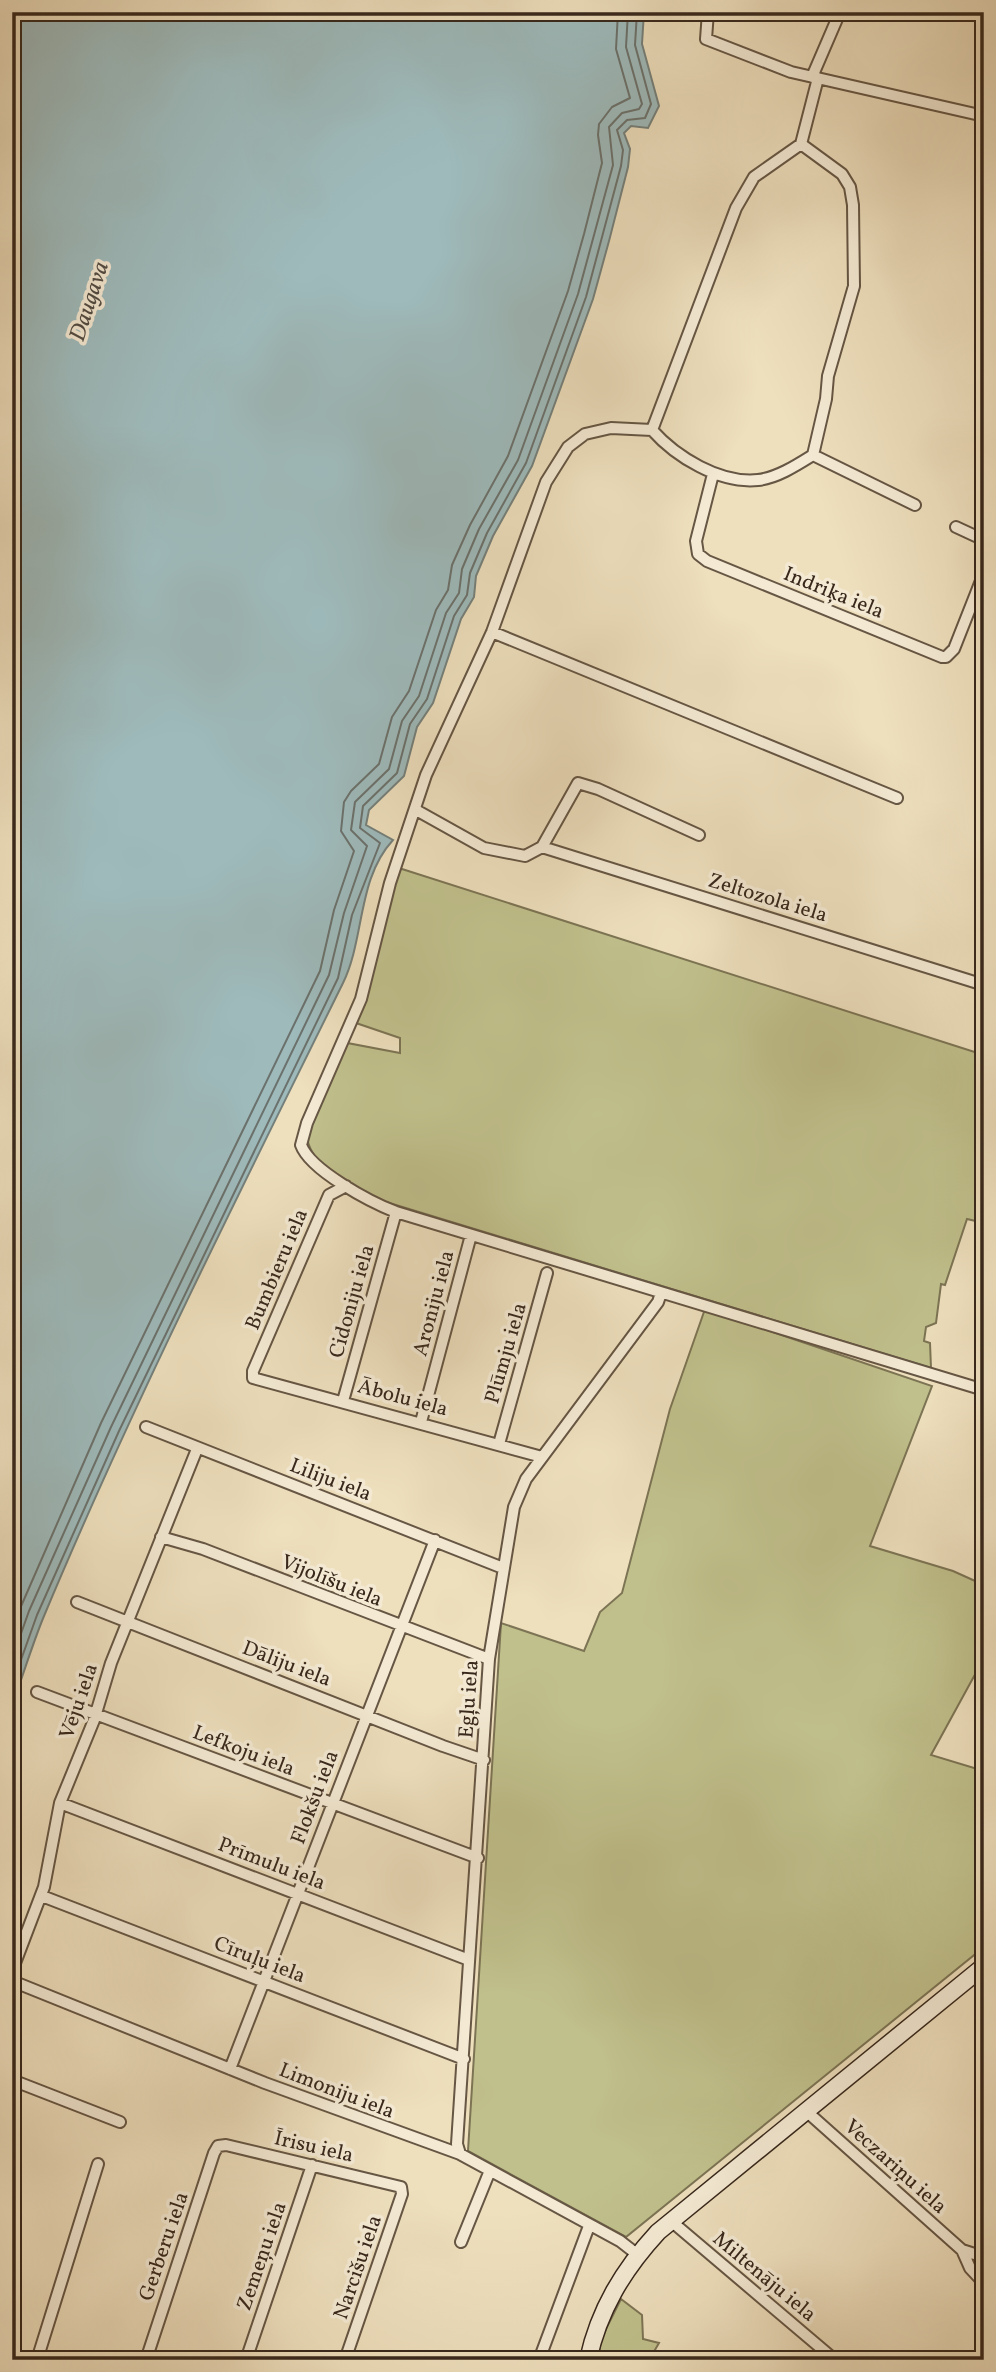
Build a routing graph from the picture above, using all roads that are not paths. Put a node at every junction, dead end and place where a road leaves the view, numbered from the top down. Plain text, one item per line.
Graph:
1 (708, 12) edge
2 (840, 12) edge
3 (815, 77) junction
4 (984, 116) edge
5 (801, 144) junction
6 (652, 430) junction
7 (813, 455) junction
8 (713, 474) junction
9 (915, 505) dead end
10 (956, 527) dead end
11 (984, 540) edge
12 (984, 573) edge
13 (492, 632) junction
14 (897, 799) dead end
15 (416, 810) junction
16 (699, 835) dead end
17 (542, 846) junction
18 (984, 985) edge
19 (346, 1186) junction
20 (396, 1212) junction
21 (471, 1235) junction
22 (547, 1273) dead end
23 (661, 1293) junction
24 (253, 1378) joint
25 (984, 1390) edge
26 (344, 1401) junction
27 (421, 1422) junction
28 (146, 1427) dead end
29 (499, 1444) junction
30 (197, 1449) junction
31 (542, 1457) junction
32 (161, 1537) junction
33 (435, 1540) junction
34 (503, 1568) junction
35 (77, 1602) dead end
36 (127, 1622) junction
37 (401, 1628) junction
38 (489, 1659) junction
39 (37, 1692) dead end
40 (95, 1714) junction
41 (367, 1714) junction
42 (484, 1760) junction
43 (60, 1802) junction
44 (331, 1804) junction
45 (478, 1858) junction
46 (297, 1893) junction
47 (42, 1896) junction
48 (469, 1960) junction
49 (984, 1966) edge
50 (12, 1971) edge
51 (263, 1981) junction
52 (12, 1982) edge
53 (464, 2059) junction
54 (230, 2068) junction
55 (12, 2080) edge
56 (805, 2110) junction
57 (120, 2122) dead end
58 (218, 2146) joint
59 (460, 2154) junction
60 (98, 2164) dead end
61 (312, 2165) junction
62 (489, 2173) junction
63 (401, 2186) joint
64 (671, 2221) junction
65 (589, 2226) junction
66 (461, 2242) dead end
67 (962, 2250) junction
68 (638, 2255) junction
69 (984, 2257) edge
70 (984, 2283) edge
71 (37, 2360) edge
72 (146, 2360) edge
73 (246, 2360) edge
74 (345, 2360) edge
75 (539, 2360) edge
76 (588, 2360) edge
77 (835, 2360) edge

1 - 3 street
2 - 3 street
3 - 4 street
3 - 5 street
5 - 6 street
5 - 7 street
6 - 8 street
6 - 13 street
7 - 8 street
7 - 9 street
8 - 12 street, Indriķa iela
10 - 11 street
13 - 14 street
13 - 15 street
15 - 17 street
15 - 19 street
16 - 17 street
17 - 18 street, Zeltozola iela
19 - 20 street
19 - 24 street, Bumbieru iela
20 - 21 street
20 - 26 street, Cidoniju iela
21 - 23 street
21 - 27 street, Aroniju iela
22 - 29 street, Plūmju iela
23 - 25 street
23 - 31 street, Egļu iela
24 - 26 street, Ābolu iela
26 - 27 street, Ābolu iela
27 - 29 street, Ābolu iela
28 - 30 street, Liliju iela
29 - 31 street, Ābolu iela
30 - 32 street, Vēju iela
30 - 33 street, Liliju iela
31 - 34 street, Egļu iela
32 - 36 street, Vēju iela
32 - 37 street, Vijolīšu iela
33 - 34 street, Liliju iela
33 - 37 street, Flokšu iela
34 - 38 street, Egļu iela
35 - 36 street, Dāliju iela
36 - 40 street, Vēju iela
36 - 41 street, Dāliju iela
37 - 38 street, Vijolīšu iela
37 - 41 street, Flokšu iela
38 - 42 street, Egļu iela
39 - 40 street, Lefkoju iela
40 - 43 street, Vēju iela
40 - 44 street, Lefkoju iela
41 - 42 street, Dāliju iela
41 - 44 street, Flokšu iela
42 - 45 street, Egļu iela
43 - 46 street, Prīmulu iela
43 - 47 street, Vēju iela
44 - 45 street, Lefkoju iela
44 - 46 street, Flokšu iela
45 - 48 street, Egļu iela
46 - 48 street, Prīmulu iela
46 - 51 street, Flokšu iela
47 - 50 street, Vēju iela
47 - 51 street, Cīruļu iela
48 - 53 street, Egļu iela
49 - 56 main road
51 - 53 street, Cīruļu iela
51 - 54 street, Flokšu iela
52 - 54 street, Limoniju iela
53 - 59 street, Egļu iela
54 - 59 street, Limoniju iela
55 - 57 street
56 - 64 main road
56 - 67 street, Veczariņu iela
58 - 61 street, Īrisu iela
58 - 72 street, Gerberu iela
59 - 62 street, Limoniju iela
60 - 71 street
61 - 63 street, Īrisu iela
61 - 73 street, Zemeņu iela
62 - 65 street, Limoniju iela
62 - 66 street
63 - 74 street, Narcišu iela
64 - 68 main road
64 - 77 street, Miltenāju iela
65 - 68 street, Limoniju iela
65 - 75 street
67 - 69 street, Veczariņu iela
67 - 70 street, Veczariņu iela
68 - 76 main road

